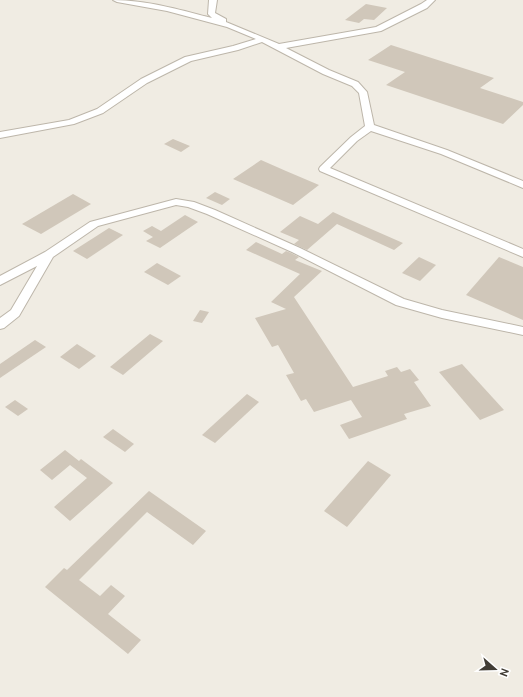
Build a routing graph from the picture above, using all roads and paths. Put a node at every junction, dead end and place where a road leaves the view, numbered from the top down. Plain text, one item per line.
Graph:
1 (117, 0) edge
2 (213, 0) edge
3 (431, 0) edge
4 (230, 25) junction
5 (263, 39) junction
6 (278, 47) junction
7 (370, 127) junction
8 (0, 135) edge
9 (523, 185) edge
10 (523, 253) edge
11 (49, 255) junction
12 (0, 281) edge
13 (0, 325) edge
14 (523, 331) edge

1 - 4 street
2 - 4 street
3 - 6 street
4 - 5 street
5 - 6 street
5 - 8 street
6 - 7 street
7 - 9 street
7 - 10 street
11 - 12 street
11 - 13 street
11 - 14 street

